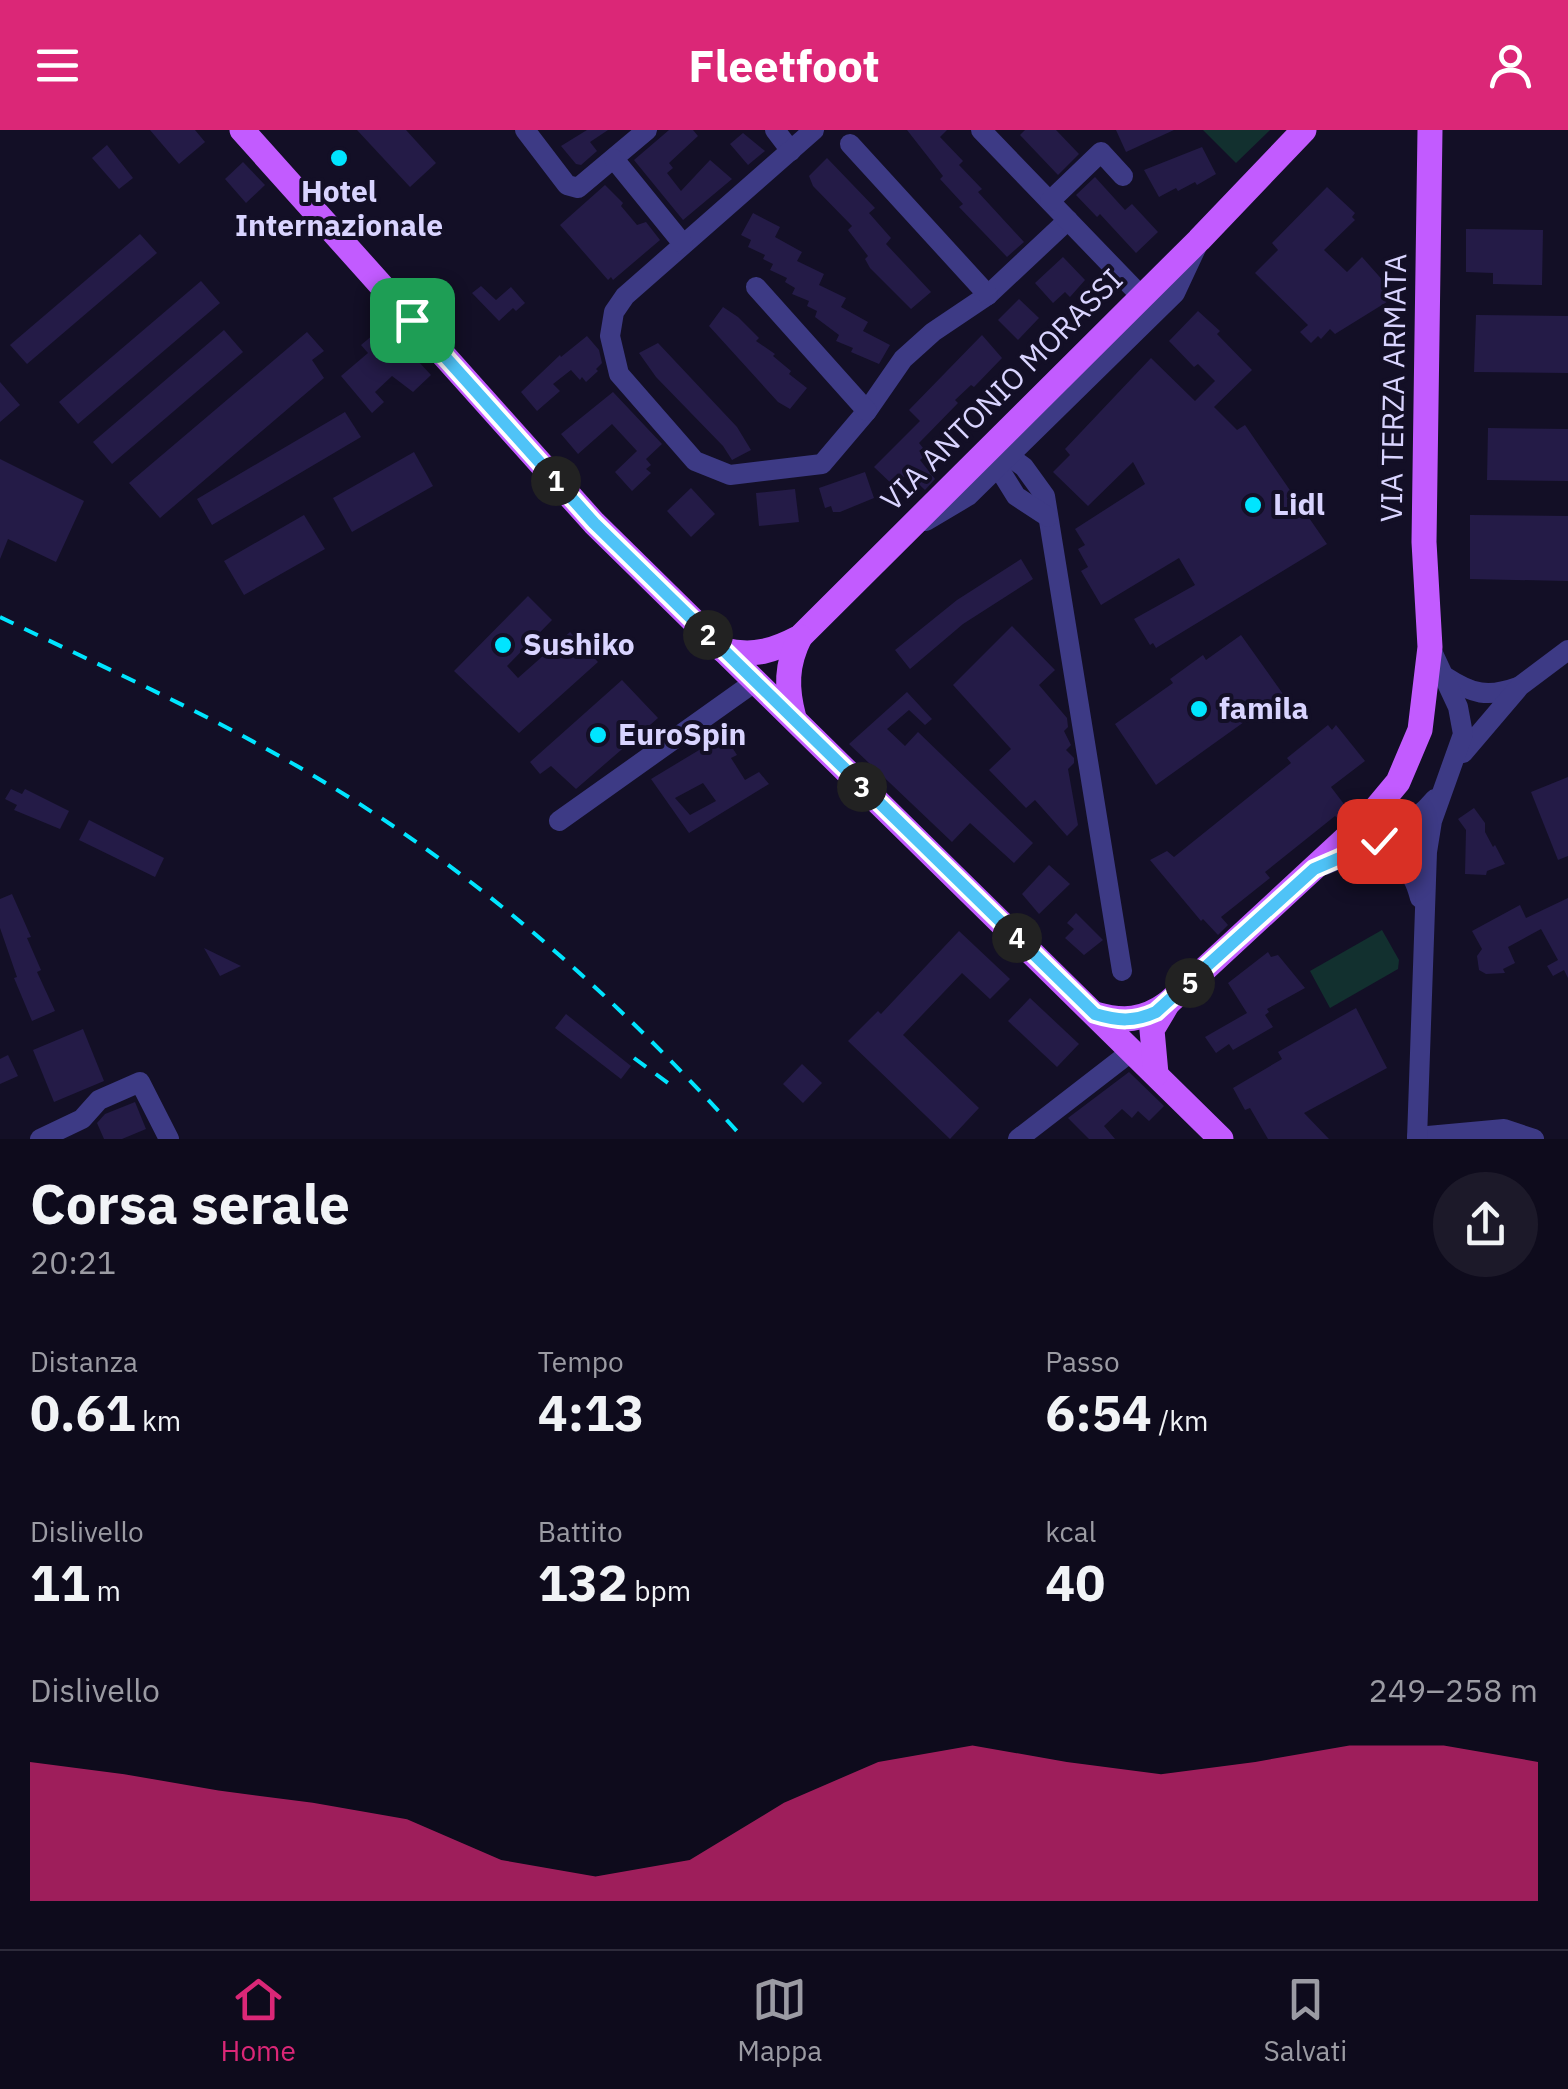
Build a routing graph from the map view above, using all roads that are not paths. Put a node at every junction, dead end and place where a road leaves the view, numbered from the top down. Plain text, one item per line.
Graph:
1 (242, 130) edge
2 (525, 130) edge
3 (647, 130) edge
4 (775, 130) edge
5 (814, 130) edge
6 (1304, 130) edge
7 (1413, 130) edge
8 (986, 132) edge
9 (1430, 141) edge
10 (850, 144) dead end
11 (790, 151) junction
12 (614, 158) junction
13 (1123, 176) dead end
14 (1050, 201) junction
15 (1068, 220) junction
16 (1200, 240) junction
17 (683, 244) junction
18 (756, 288) dead end
19 (988, 295) junction
20 (1142, 297) junction
21 (867, 411) junction
22 (1003, 461) junction
23 (901, 536) junction
24 (797, 643) junction
25 (1430, 647) junction
26 (723, 650) junction
27 (1568, 650) edge
28 (1446, 677) junction
29 (756, 681) junction
30 (1520, 686) junction
31 (794, 720) junction
32 (1452, 767) junction
33 (1442, 790) junction
34 (559, 822) dead end
35 (1358, 850) junction
36 (1314, 869) junction
37 (1423, 915) junction
38 (1122, 971) dead end
39 (1168, 1003) junction
40 (1095, 1014) junction
41 (1152, 1030) junction
42 (1132, 1051) junction
43 (1156, 1074) junction
44 (82, 1118) junction
45 (1417, 1138) edge
46 (40, 1139) edge
47 (92, 1139) edge
48 (168, 1139) edge
49 (1018, 1139) edge
50 (1221, 1139) edge
51 (1534, 1139) edge

1 - 26 main road
2 - 12 street
3 - 12 street
4 - 11 street
5 - 11 street
6 - 16 main road, VIA ANTONIO MORASSI
7 - 9 main road
8 - 14 street
9 - 25 main road, VIA TERZA ARMATA
10 - 19 street
11 - 17 street
12 - 17 street
13 - 14 street
14 - 15 street
15 - 19 street
15 - 20 street
16 - 20 main road, VIA ANTONIO MORASSI
16 - 22 street
17 - 21 street
18 - 21 street
19 - 21 street
20 - 23 main road, VIA ANTONIO MORASSI
22 - 23 street
22 - 38 street
23 - 24 main road, VIA ANTONIO MORASSI
24 - 26 main road, VIA ANTONIO MORASSI
24 - 29 main road
24 - 31 main road
25 - 28 street, VIA TERZA ARMATA
25 - 36 main road, VIA TERZA ARMATA
26 - 29 main road
27 - 30 street
28 - 30 street
28 - 32 street, VIA TERZA ARMATA
29 - 31 main road
29 - 34 street
30 - 32 street
31 - 40 main road
32 - 33 street, VIA TERZA ARMATA
33 - 35 street
33 - 37 street, VIA TERZA ARMATA
35 - 36 street
35 - 37 street, VIA TERZA ARMATA
36 - 39 main road, VIA TERZA ARMATA
37 - 45 street, VIA TERZA ARMATA
39 - 40 main road
39 - 41 main road
40 - 42 main road
41 - 42 main road
41 - 43 main road
42 - 43 main road
42 - 49 street
43 - 50 main road
44 - 46 street
44 - 47 street
44 - 48 street
45 - 51 street, VIA TERZA ARMATA

